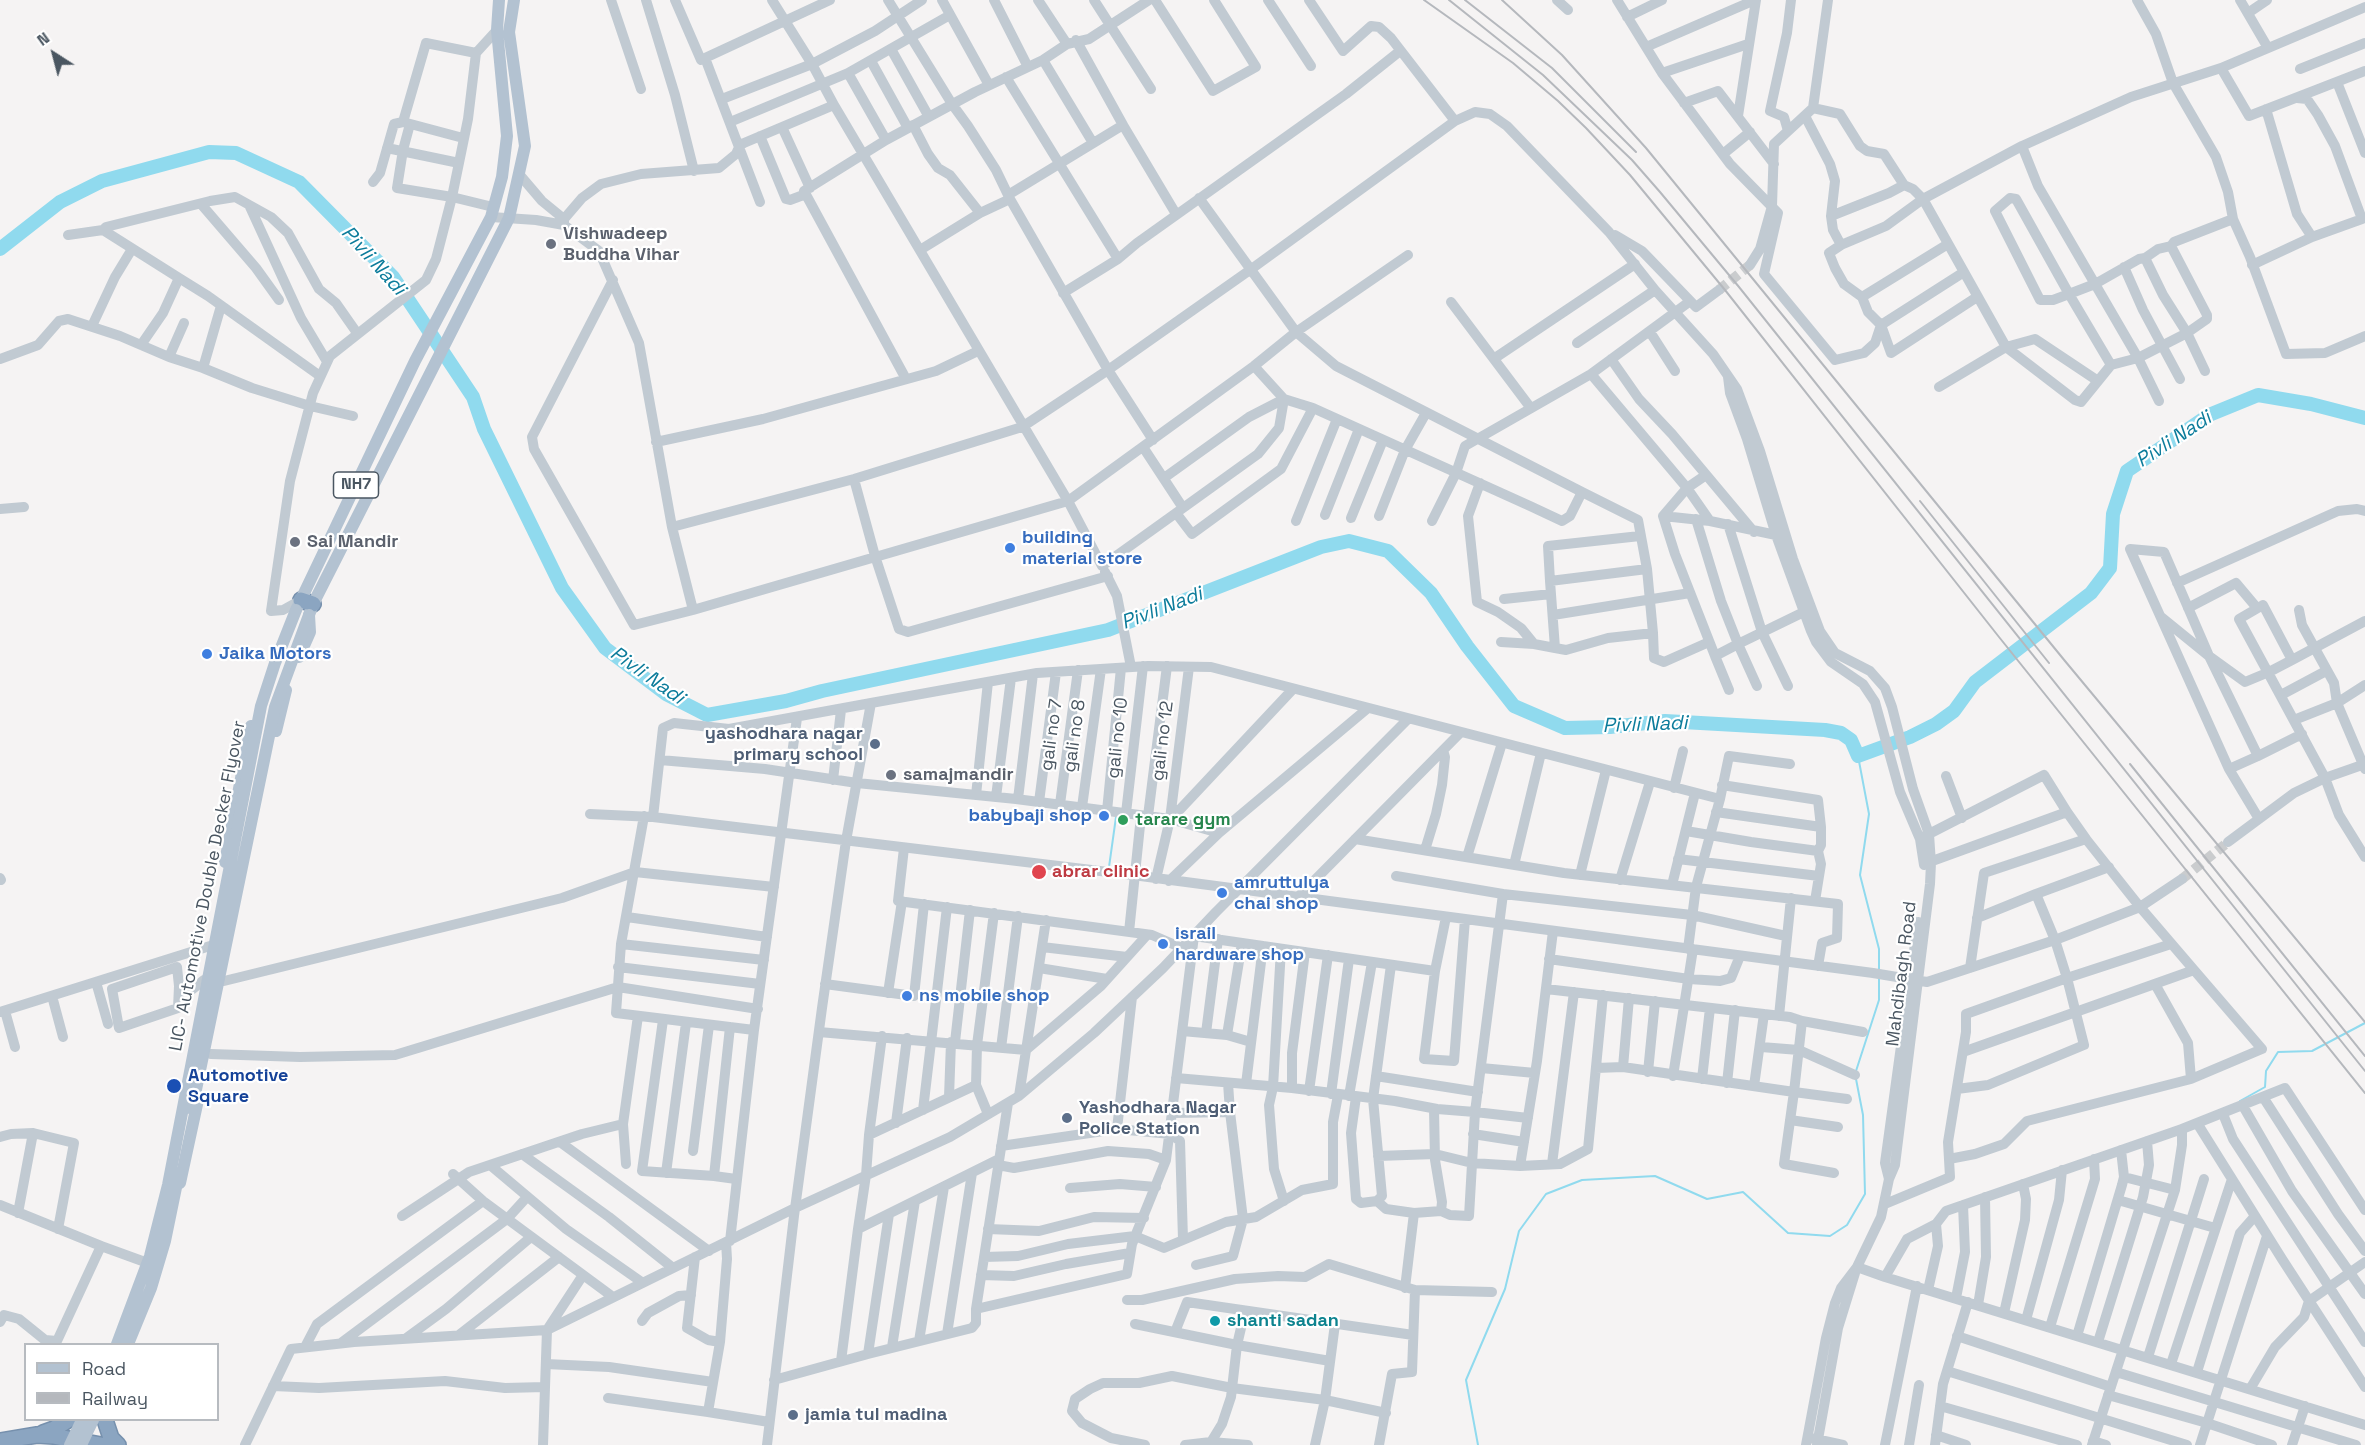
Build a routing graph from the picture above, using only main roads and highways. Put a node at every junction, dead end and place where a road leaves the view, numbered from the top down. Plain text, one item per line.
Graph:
1 (500, 0) edge
2 (514, 0) edge
3 (305, 607) junction
4 (115, 1343) edge
5 (115, 1343) edge
6 (128, 1343) edge
7 (134, 1343) edge
8 (65, 1421) edge
9 (77, 1421) edge
10 (82, 1421) edge
11 (92, 1421) edge
12 (97, 1421) edge
13 (106, 1421) edge
14 (37, 1435) junction
15 (0, 1441) edge
16 (77, 1444) edge
17 (118, 1445) edge

1 - 3 main road, NH7
2 - 3 main road
3 - 4 main road
3 - 5 main road, LIC- Automotive Double Decker Flyover, bridge
3 - 6 main road, LIC- Automotive Double Decker Flyover, bridge
3 - 7 main road
8 - 14 highway
9 - 16 main road
10 - 16 main road, bridge
11 - 16 main road, bridge
12 - 16 main road
13 - 17 highway
14 - 15 highway
14 - 16 highway

